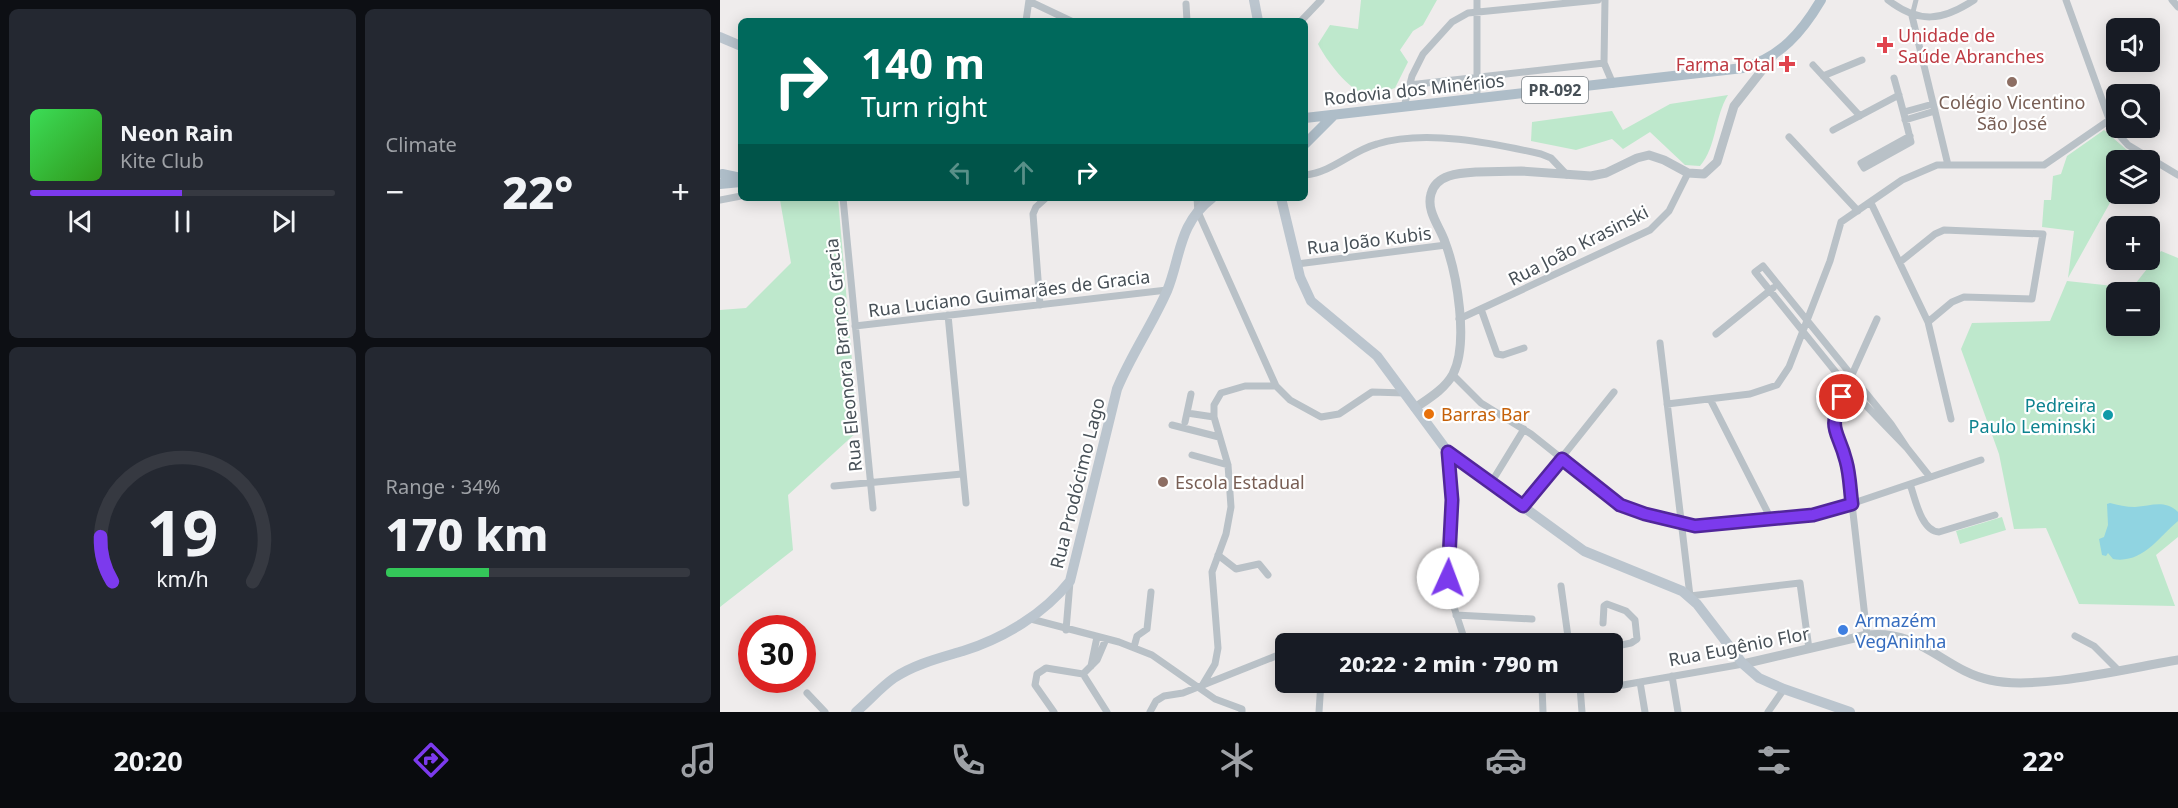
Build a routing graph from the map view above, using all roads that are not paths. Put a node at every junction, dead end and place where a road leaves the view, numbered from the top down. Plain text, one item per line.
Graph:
1 (1254, 0) edge
2 (1321, 0) edge
3 (1477, 0) edge
4 (1598, 0) edge
5 (1605, 0) edge
6 (1821, 0) edge
7 (1888, 0) edge
8 (1916, 0) edge
9 (1974, 0) edge
10 (2066, 0) edge
11 (2172, 0) edge
12 (1029, 1) edge
13 (1540, 3) edge
14 (1186, 4) dead end
15 (2178, 7) edge
16 (1258, 11) edge
17 (1477, 13) junction
18 (1912, 16) junction
19 (1026, 18) edge
20 (1065, 18) edge
21 (1187, 18) edge
22 (1304, 18) edge
23 (720, 37) edge
24 (738, 45) edge
25 (1774, 55) junction
26 (1862, 60) dead end
27 (1604, 63) junction
28 (1813, 65) dead end
29 (1822, 75) junction
30 (1477, 77) junction
31 (1894, 78) dead end
32 (1613, 84) junction
33 (1409, 85) junction
34 (1899, 95) junction
35 (1477, 99) junction
36 (1404, 107) junction
37 (1934, 108) junction
38 (1334, 115) junction
39 (2106, 115) edge
40 (1308, 116) edge
41 (1860, 116) junction
42 (1904, 116) junction
43 (2106, 122) edge
44 (1833, 130) dead end
45 (1910, 136) junction
46 (1789, 137) dead end
47 (2122, 138) edge
48 (1308, 141) edge
49 (1948, 165) junction
50 (738, 171) edge
51 (1688, 173) junction
52 (1308, 174) edge
53 (1568, 175) junction
54 (2178, 175) edge
55 (721, 178) edge
56 (738, 180) edge
57 (738, 197) edge
58 (720, 200) edge
59 (843, 201) edge
60 (1043, 201) edge
61 (1197, 201) edge
62 (1209, 201) edge
63 (1282, 201) edge
64 (1871, 203) junction
65 (1858, 211) junction
66 (1198, 212) junction
67 (1446, 245) junction
68 (1900, 262) junction
69 (1297, 264) junction
70 (1778, 284) junction
71 (1167, 290) junction
72 (1770, 291) junction
73 (1040, 305) junction
74 (1481, 309) junction
75 (948, 315) junction
76 (1460, 319) junction
77 (1877, 319) dead end
78 (1807, 321) junction
79 (1928, 322) junction
80 (855, 326) junction
81 (1803, 331) junction
82 (1716, 334) dead end
83 (1660, 343) dead end
84 (1524, 348) dead end
85 (1453, 375) junction
86 (1852, 376) junction
87 (1276, 386) junction
88 (1847, 386) junction
89 (1614, 392) dead end
90 (1405, 393) junction
91 (1191, 394) dead end
92 (1710, 399) junction
93 (1667, 404) junction
94 (1415, 408) junction
95 (1187, 413) junction
96 (1214, 417) junction
97 (1951, 418) dead end
98 (1185, 422) dead end
99 (1172, 425) dead end
100 (1524, 429) junction
101 (1219, 437) junction
102 (1907, 448) junction
103 (1448, 452) junction
104 (1192, 455) dead end
105 (1562, 459) junction
106 (1981, 460) dead end
107 (1228, 465) junction
108 (962, 474) junction
109 (1930, 477) junction
110 (871, 482) junction
111 (1491, 483) junction
112 (1910, 484) junction
113 (834, 486) dead end
114 (966, 503) dead end
115 (1852, 504) junction
116 (1523, 506) junction
117 (873, 508) dead end
118 (1995, 515) dead end
119 (1771, 519) junction
120 (1681, 523) junction
121 (1218, 555) junction
122 (1268, 575) dead end
123 (1070, 581) junction
124 (1561, 586) dead end
125 (1151, 591) dead end
126 (1690, 596) junction
127 (1456, 615) junction
128 (1031, 619) junction
129 (1532, 619) dead end
130 (1603, 623) dead end
131 (1066, 630) junction
132 (1462, 633) edge
133 (1567, 633) edge
134 (1867, 635) junction
135 (2075, 636) dead end
136 (1097, 637) junction
137 (1106, 639) junction
138 (1623, 644) edge
139 (1134, 647) junction
140 (1809, 649) junction
141 (1096, 654) junction
142 (1275, 656) edge
143 (2178, 660) edge
144 (1743, 664) junction
145 (2118, 670) junction
146 (1083, 674) junction
147 (1672, 676) junction
148 (1640, 682) junction
149 (1201, 684) junction
150 (1623, 684) edge
151 (1784, 689) junction
152 (807, 693) dead end
153 (1320, 693) edge
154 (1542, 693) edge
155 (1580, 693) edge
156 (825, 712) edge
157 (856, 712) edge
158 (1054, 712) edge
159 (1107, 712) edge
160 (1150, 712) edge
161 (1242, 712) edge
162 (1319, 712) edge
163 (1543, 712) edge
164 (1582, 712) edge
165 (1645, 712) edge
166 (1678, 712) edge
167 (1768, 712) edge
168 (1850, 712) edge

1 - 16 main road
2 - 22 street
3 - 17 street
4 - 13 street
5 - 27 street
6 - 25 main road, Rodovia dos Minérios
7 - 18 street
8 - 18 street
9 - 18 street
10 - 39 street
11 - 15 street
12 - 19 street
12 - 20 street
13 - 17 street
14 - 21 street
17 - 30 street
17 - 33 street
18 - 37 street
23 - 24 main road
25 - 32 main road, Rodovia dos Minérios / PR-092
25 - 51 street
26 - 29 street
27 - 30 street, Rodovia dos Minérios
27 - 32 street
28 - 29 street
29 - 41 street
30 - 33 street, Rodovia dos Minérios
30 - 35 street
31 - 34 street
32 - 35 main road, Rodovia dos Minérios / PR-092
33 - 36 street
34 - 41 street
34 - 42 street
35 - 36 main road, Rodovia dos Minérios / PR-092
36 - 38 main road, Rodovia dos Minérios / PR-092
37 - 42 street
37 - 49 street
38 - 40 main road, Rodovia dos Minérios / PR-092
38 - 48 main road
41 - 44 street
42 - 45 street
43 - 49 street
45 - 45 street
46 - 65 street
47 - 54 street
49 - 64 street
50 - 55 street
51 - 53 street
51 - 74 street, Rua João Krasinski
52 - 53 street
53 - 67 street
55 - 56 main road
57 - 58 street
59 - 80 street, Rua Eleonora Branco Gracia
60 - 73 street
61 - 66 street
62 - 66 main road, Rua Prodócimo Lago
63 - 69 main road
64 - 65 street
64 - 68 street
65 - 78 street
66 - 71 main road, Rua Prodócimo Lago
66 - 87 street
67 - 69 street, Rua João Kubis
67 - 76 street
68 - 79 street
68 - 79 street
69 - 90 main road
70 - 72 street
70 - 72 street
70 - 78 street
71 - 73 street, Rua Luciano Guimarães de Gracia
71 - 123 main road, Rua Prodócimo Lago
72 - 81 street
72 - 82 street
73 - 75 street, Rua Luciano Guimarães de Gracia
74 - 76 street, Rua João Krasinski
74 - 84 street
75 - 80 street, Rua Luciano Guimarães de Gracia
75 - 108 street
76 - 85 street
77 - 86 street
78 - 81 street
78 - 86 street
79 - 97 street
80 - 110 street, Rua Eleonora Branco Gracia
81 - 88 street
81 - 92 street
83 - 93 street
85 - 94 street
85 - 100 street
86 - 88 street
86 - 102 street
87 - 90 street
87 - 96 street
88 - 102 street
88 - 115 street
89 - 105 street
90 - 94 main road
91 - 95 street
92 - 93 street
92 - 119 street
93 - 120 street
94 - 103 main road
95 - 96 street
95 - 98 street
96 - 101 street
99 - 101 street
100 - 105 street
100 - 111 street
101 - 107 street
102 - 109 street
103 - 111 main road
103 - 127 street
104 - 107 street
105 - 116 street
105 - 120 street
106 - 109 street
107 - 121 street
108 - 110 street
108 - 114 street
109 - 112 street
110 - 113 street
110 - 117 street, Rua Eleonora Branco Gracia
111 - 116 main road
112 - 115 street
112 - 118 street
115 - 119 street
115 - 134 street
116 - 126 main road
119 - 120 street
120 - 126 street
121 - 122 street
121 - 149 street
123 - 128 main road, Rua Prodócimo Lago
123 - 131 street
124 - 133 street
125 - 139 street
126 - 140 street
126 - 144 main road
127 - 129 street
127 - 132 street
128 - 131 street
128 - 157 main road, Rua Prodócimo Lago
130 - 138 street
131 - 136 street
134 - 140 street, Rua Eugênio Flor
134 - 145 street, Rua Eugênio Flor
135 - 145 street
136 - 137 street
136 - 141 street
137 - 139 street
137 - 141 street
139 - 149 street
140 - 144 street, Rua Eugênio Flor
141 - 146 street
142 - 149 street
143 - 145 street, Rua Eugênio Flor
144 - 147 street, Rua Eugênio Flor
144 - 151 main road
146 - 158 street
146 - 159 street
147 - 148 street, Rua Eugênio Flor
147 - 166 street
148 - 150 street, Rua Eugênio Flor
148 - 165 street
149 - 160 street
149 - 161 street
151 - 167 street
151 - 168 main road
152 - 156 street
153 - 162 street
154 - 163 street
155 - 164 street

